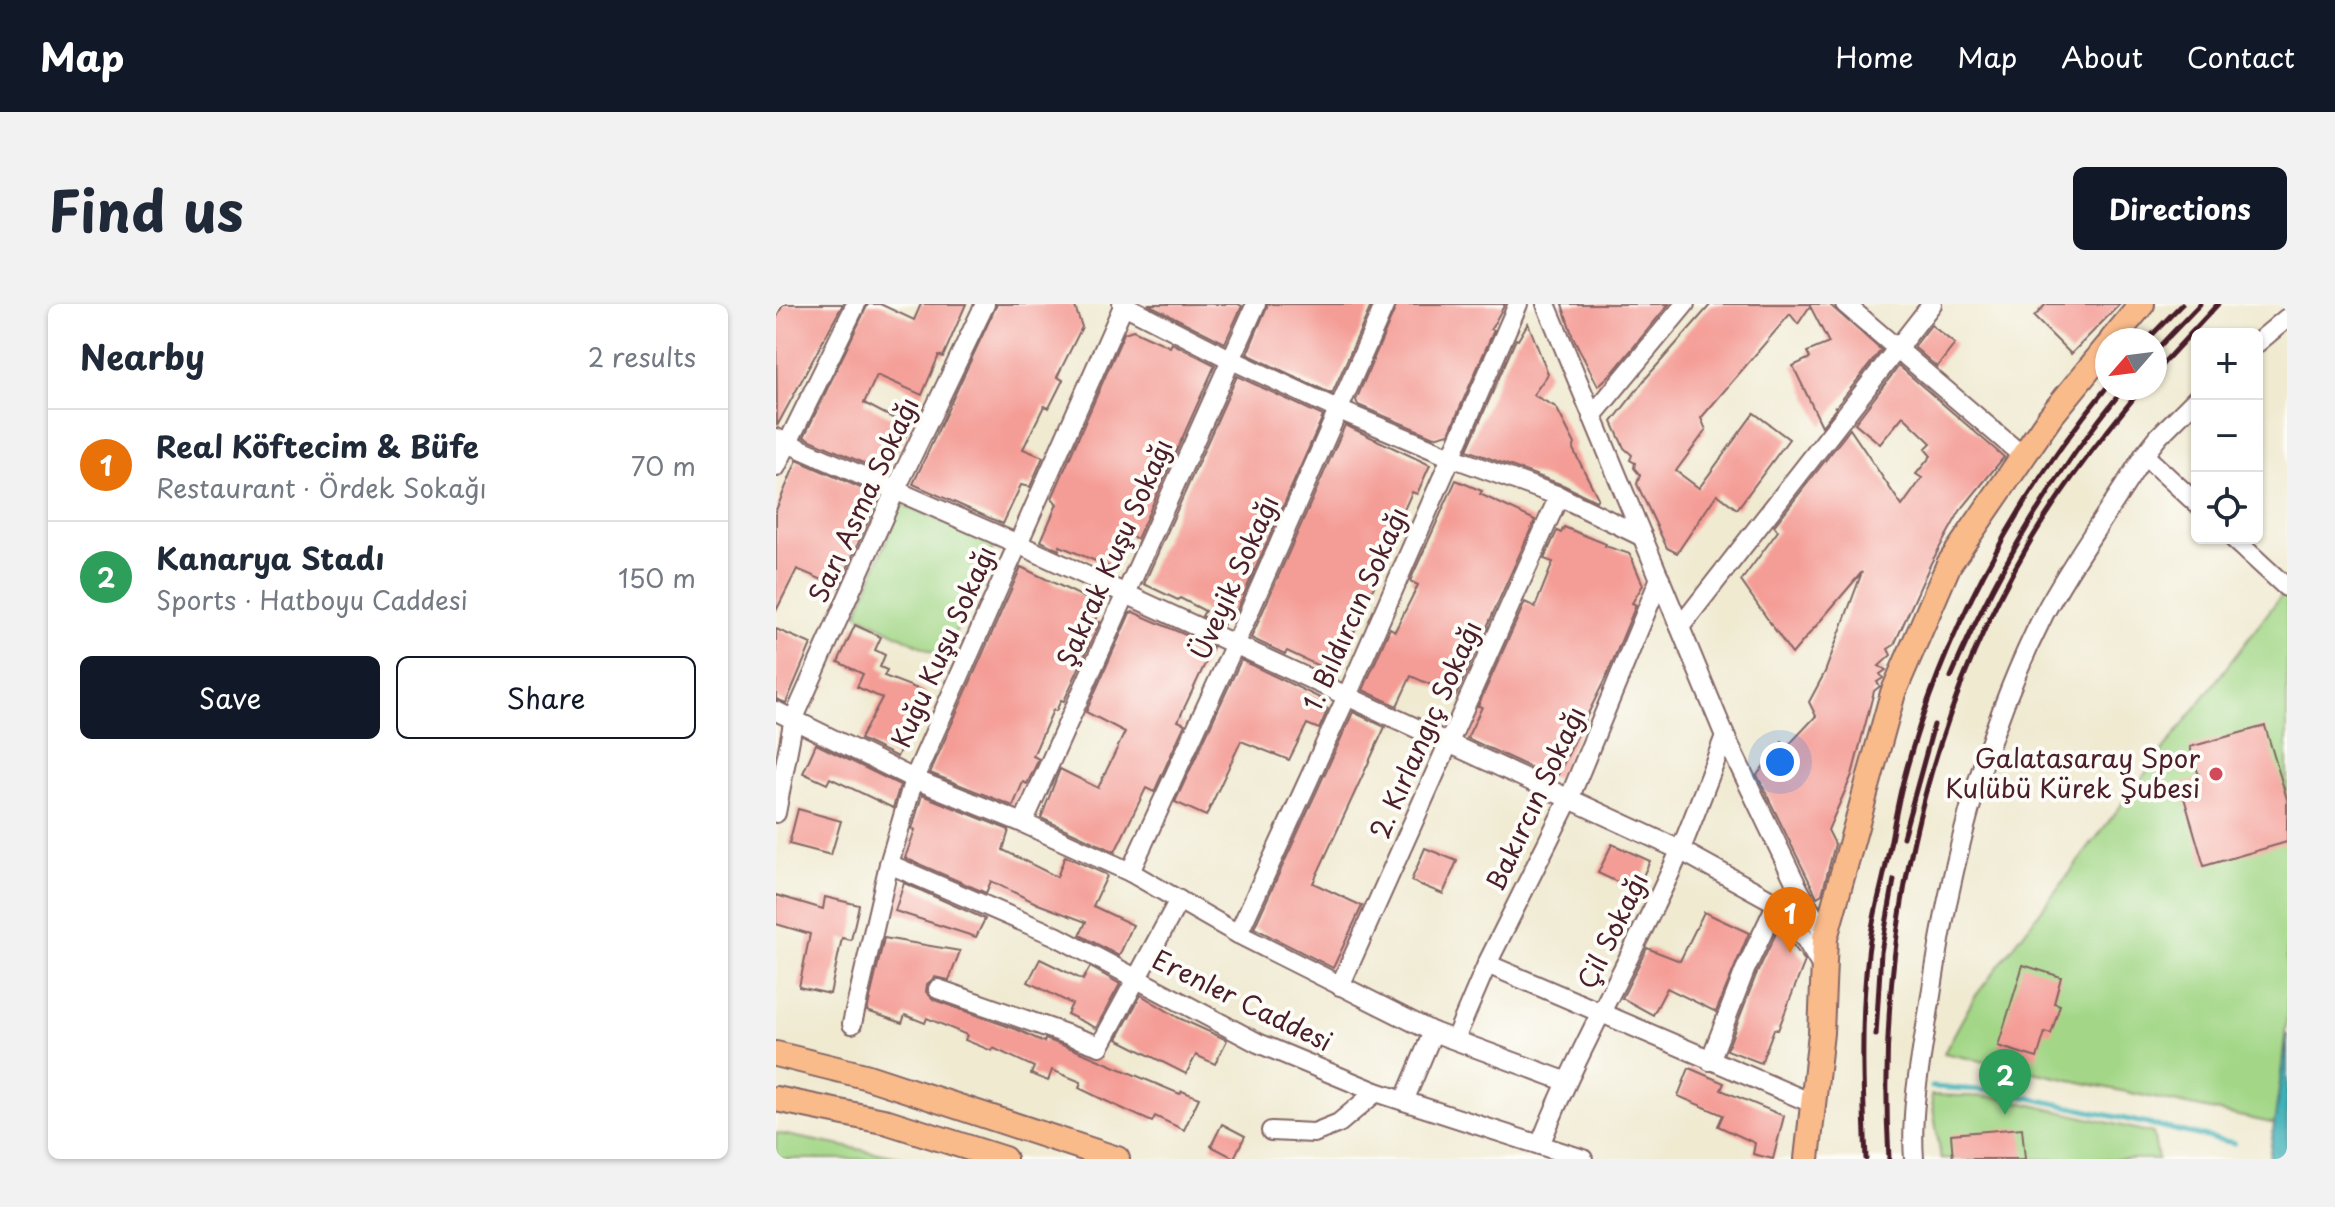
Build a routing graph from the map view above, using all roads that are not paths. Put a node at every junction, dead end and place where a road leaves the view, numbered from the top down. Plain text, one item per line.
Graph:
1 (856, 304) edge
2 (985, 304) edge
3 (1123, 304) edge
4 (1256, 304) edge
5 (1385, 304) edge
6 (1518, 304) edge
7 (1546, 304) edge
8 (1685, 304) edge
9 (1845, 304) edge
10 (1932, 304) edge
11 (2142, 304) edge
12 (2287, 318) edge
13 (2122, 328) edge
14 (2263, 338) edge
15 (1898, 349) junction
16 (1230, 359) junction
17 (2095, 362) edge
18 (2195, 400) edge
19 (1339, 410) junction
20 (1592, 416) junction
21 (781, 440) edge
22 (2144, 455) junction
23 (1451, 457) junction
24 (2024, 457) junction
25 (776, 467) edge
26 (895, 491) junction
27 (1559, 496) junction
28 (2191, 498) edge
29 (1643, 537) junction
30 (1018, 544) junction
31 (2239, 544) edge
32 (1660, 578) junction
33 (2286, 587) edge
34 (1126, 593) junction
35 (1680, 627) junction
36 (1235, 644) junction
37 (1347, 696) junction
38 (776, 711) edge
39 (794, 718) junction
40 (1725, 736) junction
41 (1448, 743) junction
42 (914, 779) junction
43 (1569, 799) junction
44 (776, 813) edge
45 (1023, 823) junction
46 (1680, 850) junction
47 (889, 864) junction
48 (1130, 872) junction
49 (1837, 894) junction
50 (1802, 897) junction
51 (1179, 900) junction
52 (1776, 905) junction
53 (1238, 934) junction
54 (1825, 938) junction
55 (1487, 964) junction
56 (1824, 970) junction
57 (1137, 979) junction
58 (1340, 986) junction
59 (938, 989) dead end
60 (1602, 1014) junction
61 (852, 1024) dead end
62 (1433, 1032) junction
63 (1455, 1039) junction
64 (776, 1054) edge
65 (1710, 1061) junction
66 (1565, 1081) junction
67 (1376, 1092) junction
68 (776, 1099) edge
69 (1404, 1101) junction
70 (1814, 1104) junction
71 (1271, 1131) dead end
72 (1540, 1145) junction
73 (1004, 1159) edge
74 (1117, 1159) edge
75 (1583, 1159) edge
76 (1807, 1159) edge
77 (1914, 1159) edge

1 - 21 street
2 - 26 street, Sarı Asma Sokağı
3 - 16 street
3 - 30 street, Kuğu Kuşu Sokağı
4 - 16 street, Şakrak Kuşu Sokağı
5 - 19 street, Üveyik Sokağı
6 - 23 street, 1. Bıldırcın Sokağı
7 - 20 street
8 - 20 street
9 - 15 street
10 - 15 street
11 - 13 main road
12 - 14 street
15 - 24 street
15 - 35 street
16 - 19 street
16 - 34 street, Şakrak Kuşu Sokağı
17 - 24 main road
18 - 22 street
19 - 23 street
19 - 36 street, Üveyik Sokağı
20 - 29 street
21 - 25 street
21 - 26 street
22 - 28 street
22 - 77 street
23 - 27 street
23 - 37 street, 1. Bıldırcın Sokağı
24 - 49 main road
26 - 30 street
26 - 39 street, Sarı Asma Sokağı
27 - 29 street
27 - 41 street, 2. Kırlangıç Sokağı
29 - 32 street
30 - 34 street
30 - 42 street, Kuğu Kuşu Sokağı
31 - 33 street
32 - 35 street
32 - 43 street, Bakırcın Sokağı
34 - 36 street
34 - 45 street, Şakrak Kuşu Sokağı
35 - 40 street
36 - 37 street
36 - 48 street, Üveyik Sokağı
37 - 41 street
37 - 53 street, 1. Bıldırcın Sokağı
38 - 39 street
39 - 42 street
39 - 44 street, Sarı Asma Sokağı
40 - 46 street, Çil Sokağı
40 - 50 street
41 - 43 street
41 - 58 street, 2. Kırlangıç Sokağı
42 - 45 street
42 - 47 street, Kuğu Kuşu Sokağı
43 - 46 street
43 - 55 street, Bakırcın Sokağı
45 - 48 street
46 - 52 street
46 - 60 street, Çil Sokağı
47 - 57 street, Erenler Caddesi
47 - 61 street, Kuğu Kuşu Sokağı
48 - 51 street
49 - 50 street
49 - 54 main road
50 - 54 street
51 - 53 street
51 - 57 street
52 - 56 street
52 - 65 street
53 - 58 street
54 - 56 main road
55 - 60 street
55 - 63 street, Bakırcın Sokağı
56 - 70 main road
57 - 59 street
57 - 67 street, Erenler Caddesi
58 - 62 street
60 - 65 street
60 - 66 street, Çil Sokağı
62 - 63 street
62 - 69 street
63 - 66 street
64 - 74 main road
65 - 70 street
66 - 72 street, Çil Sokağı
67 - 69 street, Erenler Caddesi
67 - 71 street
68 - 73 main road
69 - 72 street, Erenler Caddesi
70 - 76 main road
72 - 75 street, Erenler Caddesi

